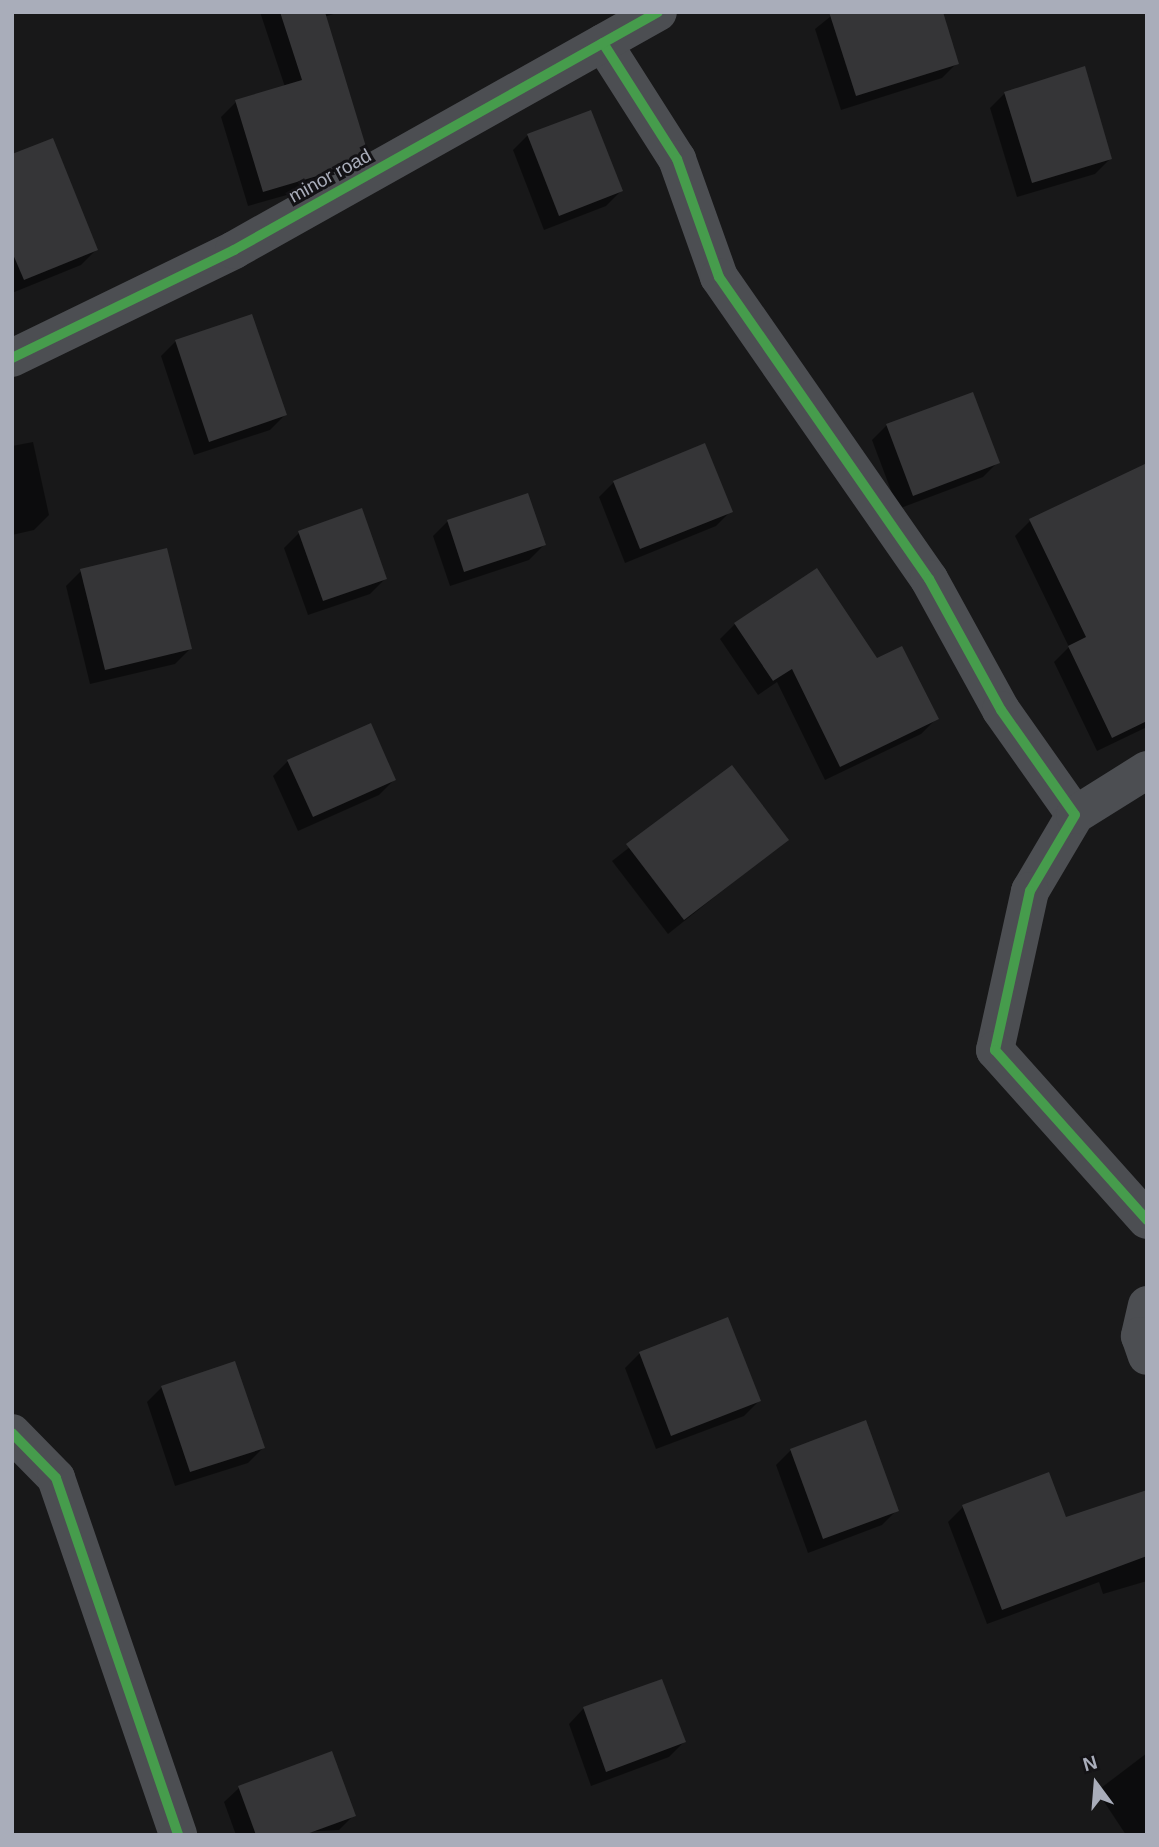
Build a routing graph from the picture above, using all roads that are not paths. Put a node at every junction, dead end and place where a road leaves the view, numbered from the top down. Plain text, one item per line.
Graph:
1 (658, 12) edge
2 (603, 43) junction
3 (12, 358) edge
4 (1147, 770) edge
5 (1075, 815) junction
6 (1147, 1220) edge
7 (1147, 1305) edge
8 (1147, 1356) edge
9 (12, 1433) edge
10 (178, 1835) edge

1 - 2 street, minor road
2 - 3 street, minor road
2 - 5 street
4 - 5 street
5 - 6 street
7 - 8 street
9 - 10 street

